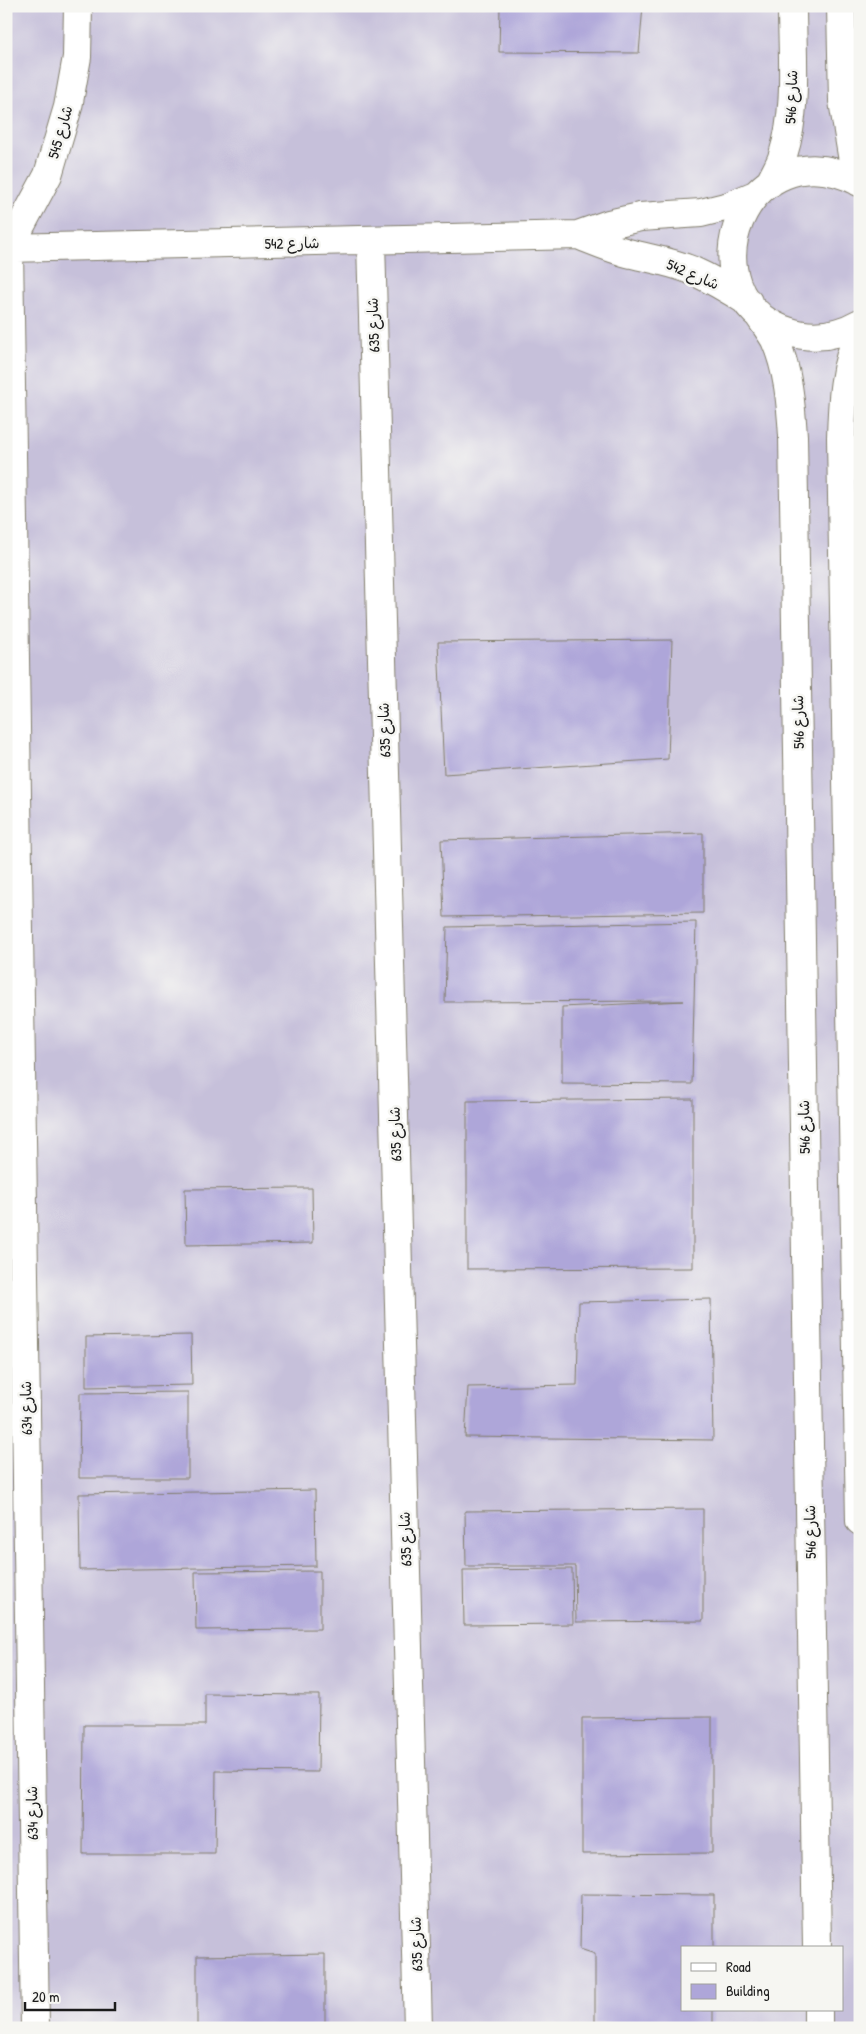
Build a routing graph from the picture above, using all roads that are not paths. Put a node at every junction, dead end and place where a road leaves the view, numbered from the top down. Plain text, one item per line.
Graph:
1 (78, 6) edge
2 (792, 6) edge
3 (841, 6) edge
4 (860, 182) edge
5 (763, 189) junction
6 (578, 235) junction
7 (370, 241) junction
8 (8, 248) edge
9 (753, 308) junction
10 (860, 322) edge
11 (860, 333) edge
12 (860, 1521) edge
13 (816, 1946) edge
14 (818, 2012) edge
15 (35, 2028) edge
16 (418, 2028) edge
17 (818, 2028) edge

1 - 8 street, شارع 545
2 - 5 street, شارع 546
3 - 4 street
4 - 5 street, شارع 542
5 - 6 street, شارع 542
5 - 9 street, شارع 546
6 - 7 street, شارع 542
6 - 9 street, شارع 542
7 - 8 street, شارع 542
7 - 16 street, شارع 635
8 - 15 street, شارع 634
9 - 10 street, شارع 542
9 - 13 street, شارع 546
11 - 12 street
14 - 17 street

